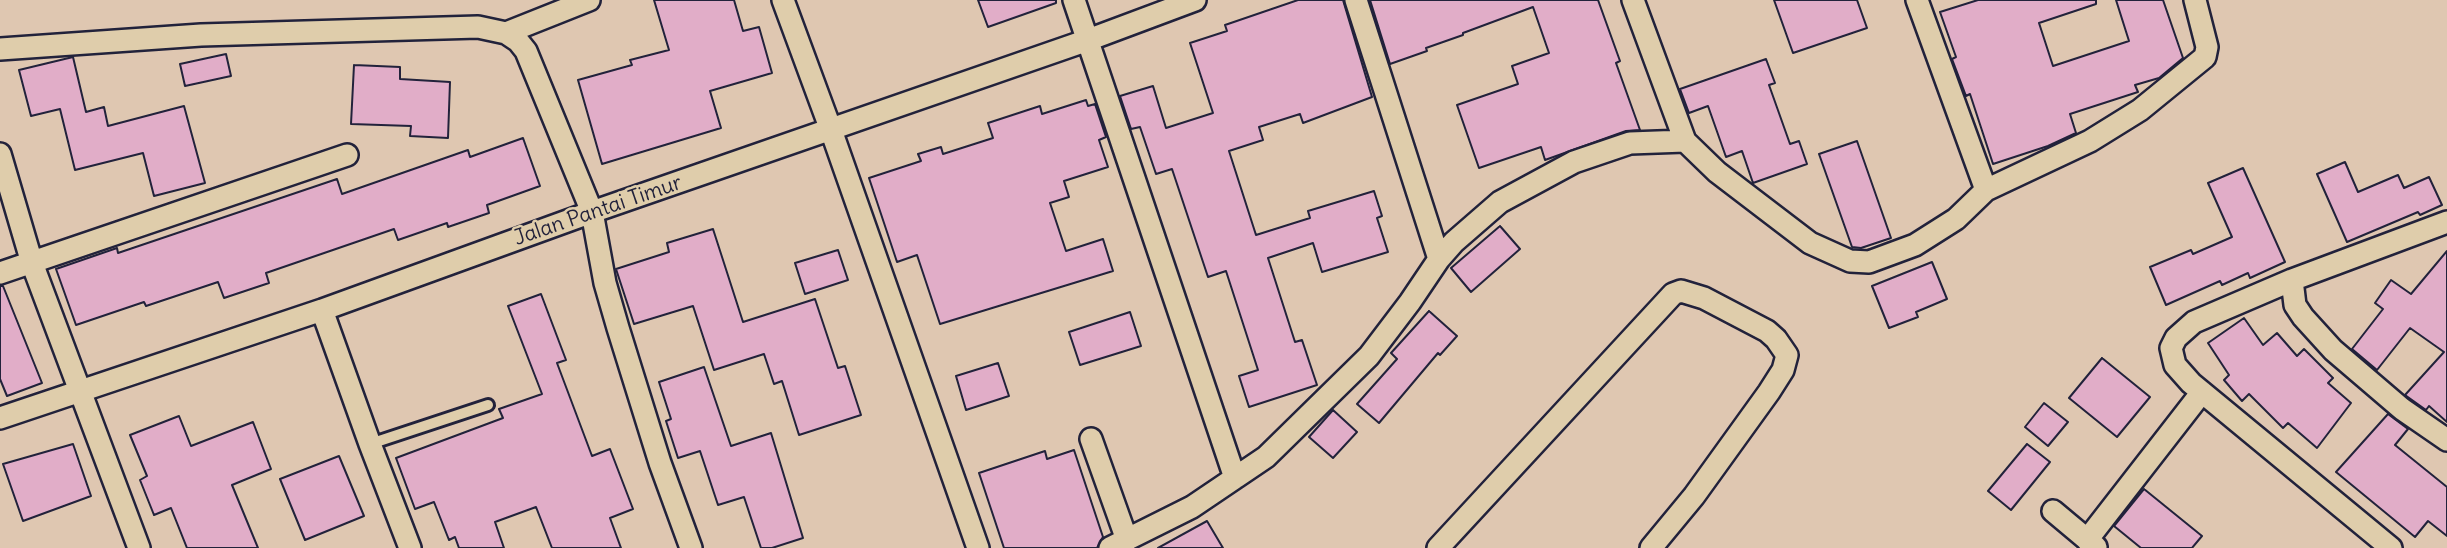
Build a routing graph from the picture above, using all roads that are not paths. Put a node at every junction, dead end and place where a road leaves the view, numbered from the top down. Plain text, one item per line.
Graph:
1 (589, 0) edge
2 (783, 0) edge
3 (1074, 0) edge
4 (1195, 0) edge
5 (1356, 0) edge
6 (1633, 0) edge
7 (1917, 0) edge
8 (2195, 0) edge
9 (506, 33) junction
10 (1087, 40) junction
11 (0, 50) edge
12 (831, 130) junction
13 (1685, 141) junction
14 (0, 154) edge
15 (347, 155) dead end
16 (1986, 190) junction
17 (592, 212) junction
18 (2447, 222) edge
19 (1439, 259) junction
20 (32, 263) junction
21 (0, 273) edge
22 (2292, 280) junction
23 (322, 310) junction
24 (81, 391) junction
25 (2202, 392) junction
26 (488, 405) dead end
27 (0, 418) edge
28 (1091, 439) dead end
29 (2447, 440) edge
30 (370, 444) junction
31 (1235, 478) junction
32 (2053, 511) dead end
33 (1118, 544) edge
34 (2093, 544) edge
35 (139, 548) edge
36 (410, 548) edge
37 (691, 548) edge
38 (978, 548) edge
39 (1438, 548) edge
40 (1651, 548) edge
41 (2391, 548) edge

1 - 9 street
2 - 12 street
3 - 10 street
4 - 10 street, Jalan Pantai Timur
5 - 19 street
6 - 13 street
7 - 16 street
8 - 16 street
9 - 11 street
9 - 17 street
10 - 12 street, Jalan Pantai Timur
10 - 31 street
12 - 17 street, Jalan Pantai Timur
12 - 38 street
13 - 16 street
13 - 19 street
14 - 20 street
15 - 20 street
17 - 23 street, Jalan Pantai Timur
17 - 37 street
18 - 22 street
19 - 31 street
20 - 21 street
20 - 24 street
22 - 25 street
22 - 29 street
23 - 24 street, Jalan Pantai Timur
23 - 30 street
24 - 27 street, Jalan Pantai Timur
24 - 35 street
25 - 34 street
25 - 41 street
26 - 30 lane
28 - 33 street
30 - 36 street
31 - 33 street
32 - 34 street
39 - 40 street

